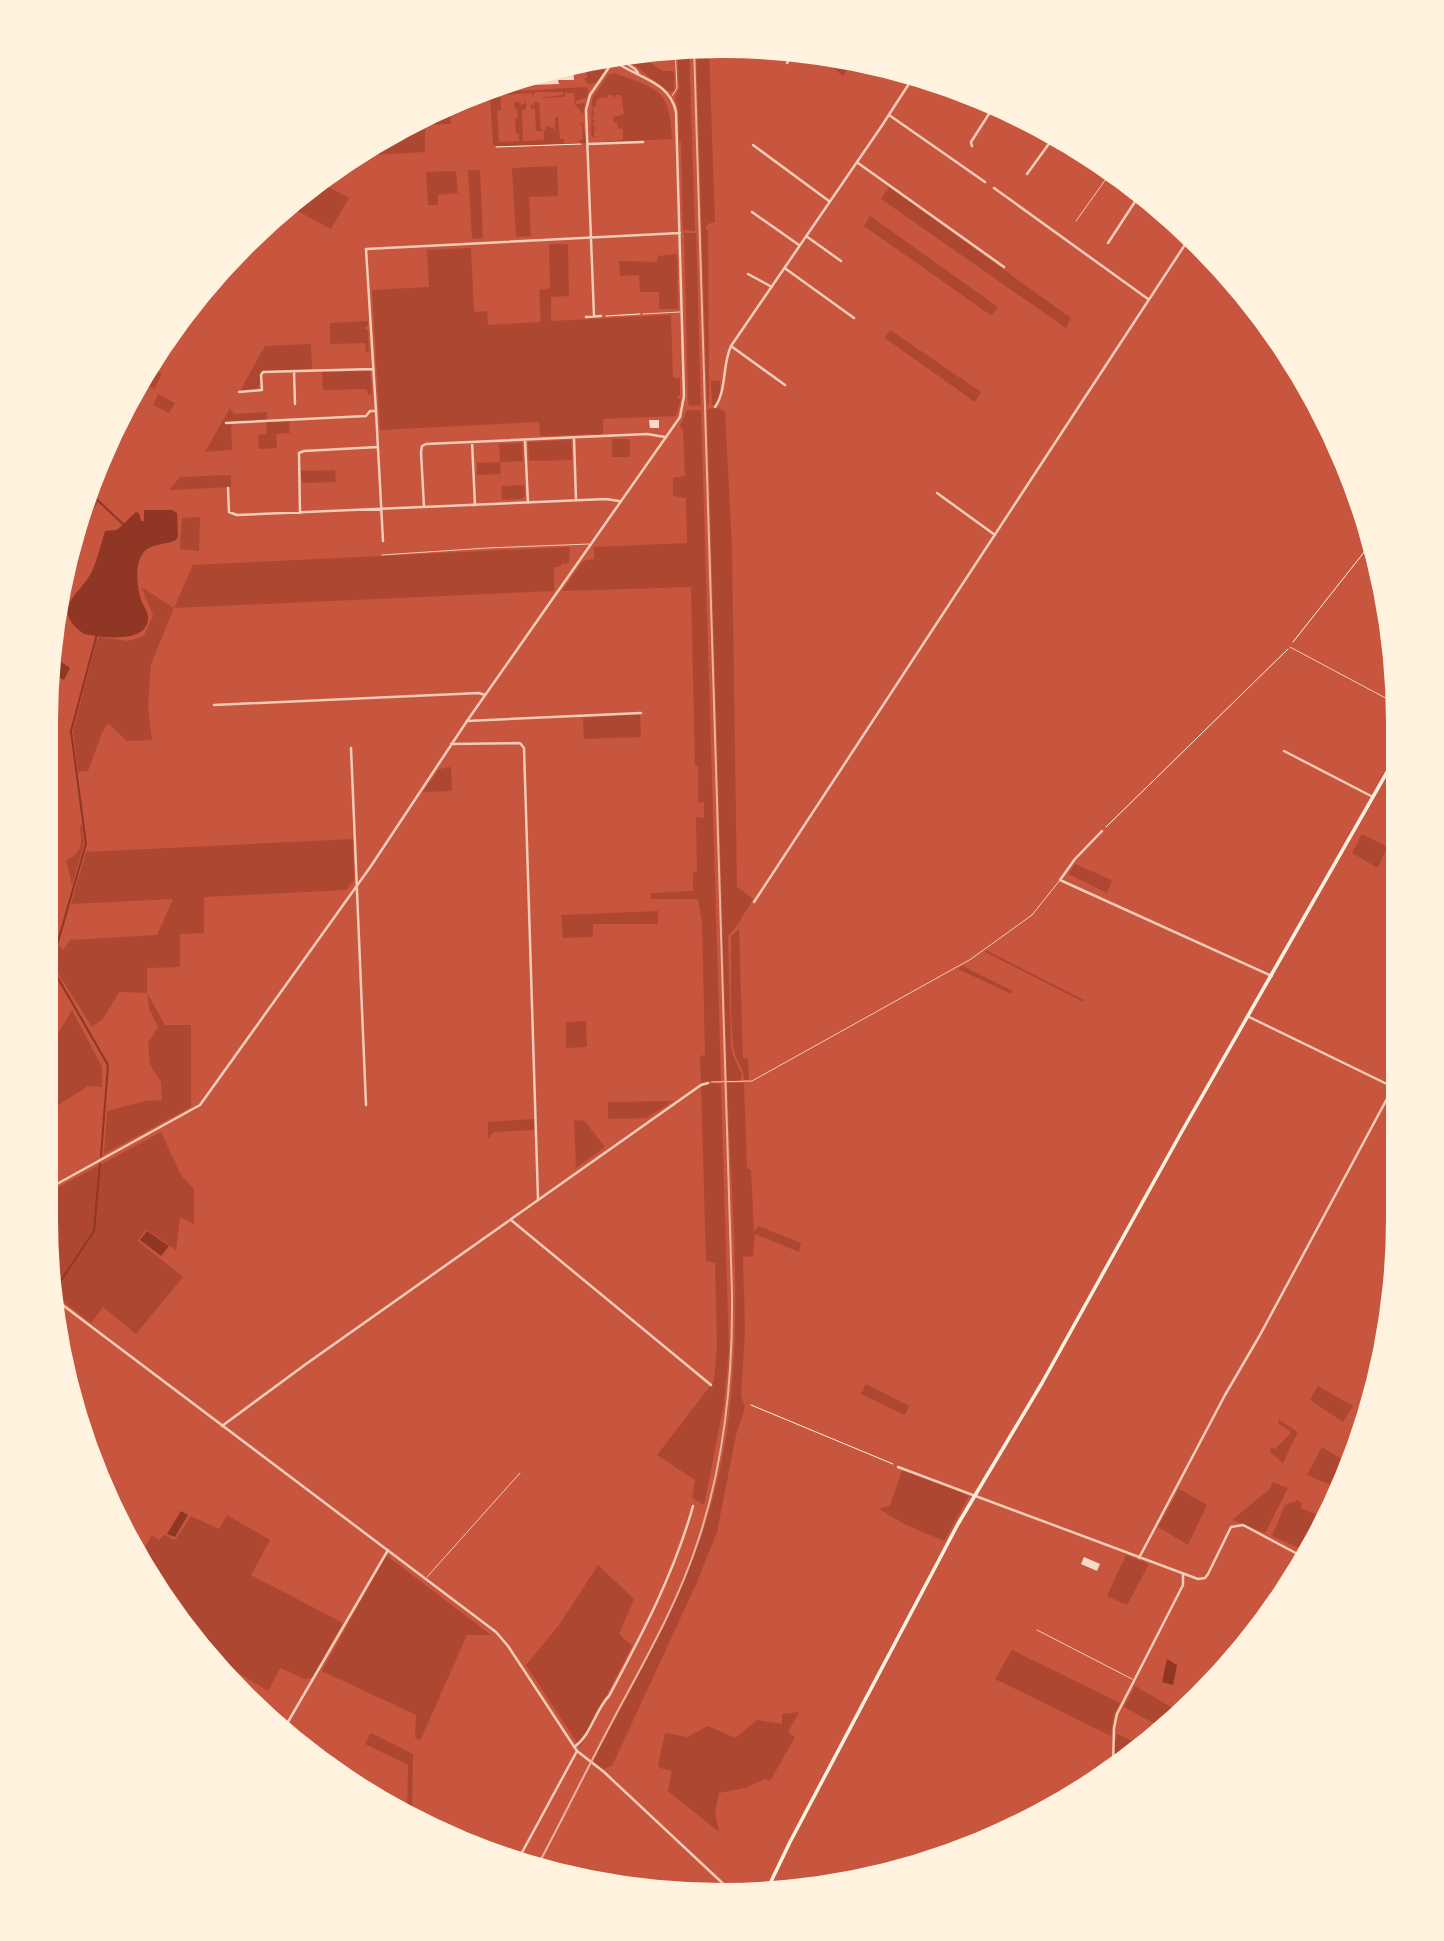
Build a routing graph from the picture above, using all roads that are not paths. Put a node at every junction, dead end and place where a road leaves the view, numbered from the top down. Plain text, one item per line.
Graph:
1 (676, 59) edge
2 (628, 64) edge
3 (622, 65) edge
4 (609, 68) edge
5 (638, 73) junction
6 (909, 85) edge
7 (671, 97) junction
8 (989, 114) edge
9 (889, 115) junction
10 (643, 142) dead end
11 (588, 144) junction
12 (1049, 144) edge
13 (753, 145) dead end
14 (972, 146) dead end
15 (857, 162) junction
16 (1027, 174) dead end
17 (1105, 180) edge
18 (985, 182) dead end
19 (994, 188) dead end
20 (830, 201) junction
21 (1135, 202) edge
22 (752, 212) dead end
23 (1076, 220) dead end
24 (680, 233) junction
25 (806, 236) junction
26 (592, 237) junction
27 (1108, 243) dead end
28 (799, 245) junction
29 (1185, 245) edge
30 (841, 261) dead end
31 (1004, 267) dead end
32 (785, 268) junction
33 (748, 274) dead end
34 (772, 287) junction
35 (1149, 300) junction
36 (682, 312) junction
37 (643, 314) road end
38 (594, 316) junction
39 (601, 316) road end
40 (586, 317) dead end
41 (854, 318) dead end
42 (731, 346) junction
43 (373, 369) junction
44 (294, 371) junction
45 (785, 385) dead end
46 (239, 392) dead end
47 (295, 404) dead end
48 (715, 407) dead end
49 (376, 411) junction
50 (226, 423) dead end
51 (574, 438) junction
52 (666, 438) junction
53 (525, 440) junction
54 (472, 442) junction
55 (378, 447) junction
56 (228, 488) dead end
57 (937, 493) dead end
58 (576, 500) junction
59 (620, 502) junction
60 (528, 503) junction
61 (475, 505) junction
62 (424, 507) junction
63 (382, 509) junction
64 (300, 513) junction
65 (995, 535) junction
66 (383, 541) dead end
67 (591, 545) junction
68 (382, 555) dead end
69 (1290, 647) road end
70 (485, 695) junction
71 (1385, 698) edge
72 (214, 705) dead end
73 (642, 713) dead end
74 (467, 721) junction
75 (451, 744) junction
76 (351, 748) dead end
77 (1284, 751) dead end
78 (1386, 774) edge
79 (1373, 797) junction
80 (1102, 831) road end
81 (1060, 880) junction
82 (357, 885) junction
83 (754, 902) dead end
84 (1272, 976) junction
85 (1248, 1017) junction
86 (708, 1083) joint
87 (1386, 1085) edge
88 (1386, 1100) edge
89 (366, 1105) dead end
90 (58, 1183) edge
91 (538, 1199) junction
92 (510, 1219) junction
93 (63, 1305) edge
94 (711, 1385) dead end
95 (222, 1426) junction
96 (898, 1467) road end
97 (520, 1473) dead end
98 (975, 1496) junction
99 (693, 1506) dead end
100 (388, 1550) junction
101 (1296, 1553) edge
102 (1139, 1558) junction
103 (1183, 1576) junction
104 (426, 1578) junction
105 (1037, 1630) dead end
106 (1134, 1680) junction
107 (288, 1721) edge
108 (576, 1749) junction
109 (1114, 1755) edge
110 (522, 1852) edge
111 (771, 1881) edge
112 (722, 1883) edge

1 - 7 lane
2 - 5 street
3 - 5 street
4 - 11 street
5 - 7 street
6 - 9 street
7 - 24 street
8 - 14 street
9 - 15 street
9 - 18 street
10 - 11 street
11 - 26 street
12 - 16 street
13 - 20 street
15 - 20 street
15 - 31 street
17 - 23 lane
19 - 35 street
20 - 25 street
21 - 27 street
22 - 28 street
24 - 26 street
24 - 36 street
25 - 28 street
25 - 30 street
26 - 38 street
26 - 43 street
28 - 32 street
29 - 35 street
32 - 34 street
32 - 41 street
33 - 34 street
34 - 42 street
35 - 65 street
36 - 37 lane
36 - 52 street
38 - 39 street
38 - 40 street
42 - 45 street
42 - 48 street
43 - 44 street
43 - 49 street
44 - 46 street
44 - 47 street
49 - 50 street
49 - 55 street
51 - 52 street
51 - 53 street
51 - 58 street
52 - 59 street
53 - 54 street
53 - 60 street
54 - 61 street
54 - 62 street
55 - 63 street
55 - 64 street
56 - 64 street
57 - 65 street
58 - 59 street
58 - 60 street
59 - 67 street
60 - 61 street
61 - 62 street
62 - 63 street
63 - 64 street
63 - 66 street
65 - 83 street
67 - 68 lane
67 - 70 street
69 - 71 lane
70 - 72 street
70 - 74 street
73 - 74 street
74 - 75 street
75 - 82 street
75 - 91 street
76 - 82 street
77 - 79 street
78 - 79 main road
79 - 84 main road
80 - 81 street
81 - 84 street
81 - 86 lane
82 - 89 street
82 - 90 street
84 - 85 main road
85 - 87 street
85 - 98 main road
86 - 91 street
88 - 102 street
91 - 92 street
92 - 94 street
92 - 95 street
93 - 95 street
95 - 100 street
96 - 98 street
97 - 104 lane
98 - 102 street
98 - 111 main road
99 - 108 street
100 - 104 street
100 - 107 street
101 - 103 street
102 - 103 street
103 - 106 street
104 - 108 street
105 - 106 lane
106 - 109 street
108 - 110 street
108 - 112 street

